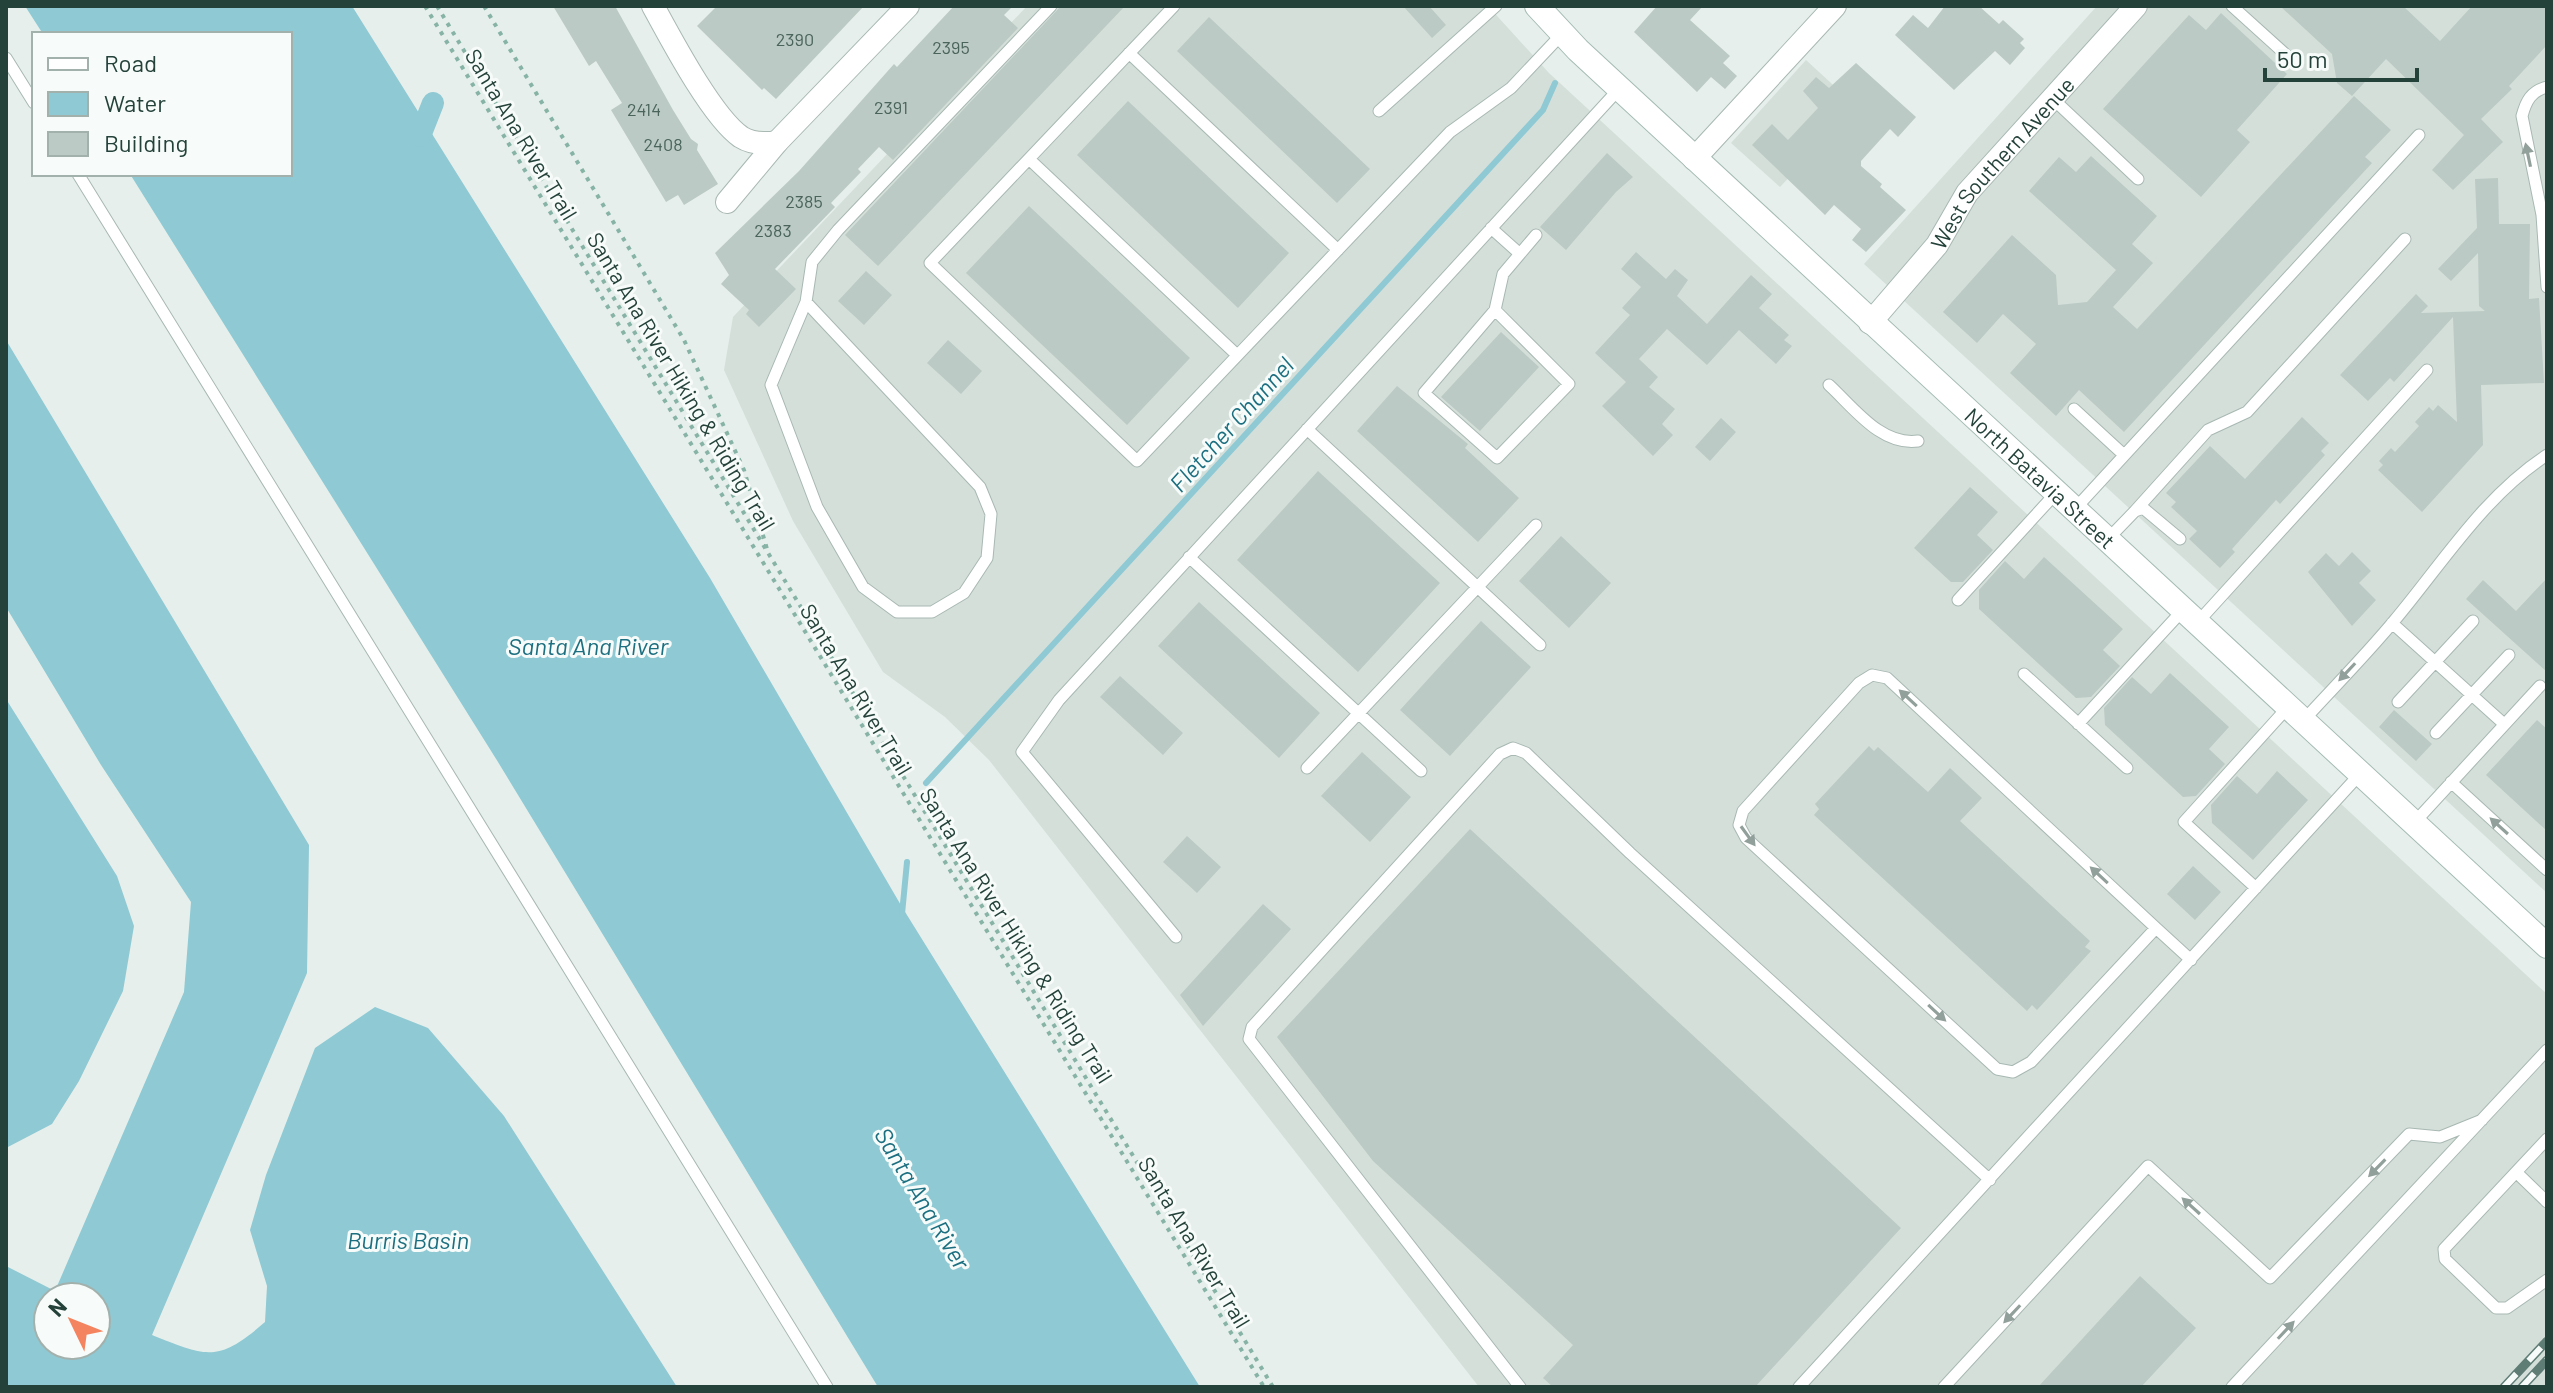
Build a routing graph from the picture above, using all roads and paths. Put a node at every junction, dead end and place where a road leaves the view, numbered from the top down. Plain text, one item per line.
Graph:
1 (425, 6) edge
2 (437, 6) edge
3 (484, 6) edge
4 (908, 6) edge
5 (1051, 6) edge
6 (1174, 6) edge
7 (1496, 6) edge
8 (1537, 6) edge
9 (1835, 6) edge
10 (2136, 6) edge
11 (2232, 6) edge
12 (659, 9) edge
13 (1562, 34) junction
14 (1129, 53) junction
15 (6, 58) edge
16 (2294, 62) dead end
17 (2547, 87) edge
18 (1619, 88) junction
19 (2053, 99) junction
20 (32, 100) edge
21 (1379, 111) dead end
22 (2419, 135) dead end
23 (777, 142) junction
24 (1029, 159) junction
25 (1694, 159) junction
26 (79, 176) edge
27 (2138, 179) dead end
28 (727, 202) dead end
29 (1491, 228) junction
30 (1536, 235) dead end
31 (2405, 239) dead end
32 (1338, 250) junction
33 (1519, 253) junction
34 (2547, 287) edge
35 (806, 302) junction
36 (1495, 310) junction
37 (1870, 323) junction
38 (1237, 355) junction
39 (2427, 370) dead end
40 (1829, 385) dead end
41 (2074, 409) dead end
42 (1307, 429) junction
43 (1918, 441) dead end
44 (2124, 455) junction
45 (2547, 455) edge
46 (2064, 502) junction
47 (2135, 511) junction
48 (1536, 525) dead end
49 (2180, 539) dead end
50 (2107, 541) junction
51 (768, 556) junction
52 (1189, 557) junction
53 (1477, 587) junction
54 (1958, 600) dead end
55 (2190, 617) junction
56 (2473, 621) dead end
57 (2392, 623) junction
58 (1540, 645) dead end
59 (2509, 655) dead end
60 (2436, 662) junction
61 (2024, 674) dead end
62 (2540, 686) dead end
63 (2472, 695) junction
64 (2398, 702) dead end
65 (1358, 714) junction
66 (2295, 714) junction
67 (2078, 724) junction
68 (2504, 724) junction
69 (2436, 733) dead end
70 (1307, 768) dead end
71 (2127, 768) dead end
72 (1421, 771) dead end
73 (2360, 774) junction
74 (2451, 782) junction
75 (2414, 823) junction
76 (2547, 870) edge
77 (2256, 888) junction
78 (2156, 928) junction
79 (1176, 937) dead end
80 (2547, 946) edge
81 (2191, 960) junction
82 (2547, 1050) edge
83 (2482, 1120) junction
84 (2547, 1139) edge
85 (2516, 1172) junction
86 (1990, 1180) junction
87 (2547, 1202) edge
88 (2547, 1280) edge
89 (827, 1387) edge
90 (1264, 1387) edge
91 (1273, 1387) edge
92 (1520, 1387) edge
93 (1799, 1387) edge
94 (1944, 1387) edge
95 (2232, 1387) edge

1 - 90 path, Santa Ana River Trail
2 - 51 path, Santa Ana River Hiking & Riding Trail
3 - 51 path
4 - 23 street
5 - 35 lane
6 - 14 lane
7 - 21 lane
8 - 13 main road, North Batavia Street
9 - 25 street
10 - 19 street, West Southern Avenue
11 - 16 lane
12 - 23 street
13 - 18 main road, North Batavia Street
13 - 32 lane
14 - 24 lane
14 - 32 lane
15 - 20 lane
34 -> 17 lane
18 - 25 main road, North Batavia Street
18 - 29 lane
19 - 27 lane
19 - 37 street, West Southern Avenue
22 - 44 lane
23 - 28 street
24 - 38 lane
24 - 38 lane
25 - 37 main road, North Batavia Street
26 - 89 lane
29 - 33 lane
29 - 42 lane
30 - 33 lane
31 - 47 lane
32 - 38 lane
33 - 36 lane
35 - 35 lane
36 - 36 lane
37 - 46 main road, North Batavia Street
39 - 55 lane
40 - 43 lane
41 - 44 lane
42 - 52 lane
42 - 53 lane
44 - 46 lane
45 - 57 lane
46 - 50 main road, North Batavia Street
46 - 54 lane
47 - 49 lane
47 - 50 lane
48 - 53 lane
50 - 55 main road, North Batavia Street
51 - 91 path, Santa Ana River Hiking & Riding Trail
52 - 65 lane
52 - 79 lane
53 - 58 lane
53 - 65 lane
55 - 66 main road, North Batavia Street
55 - 67 lane
56 - 60 lane
57 - 60 lane
57 -> 66 lane
59 - 63 lane
60 - 63 lane
60 - 64 lane
61 - 67 lane
62 - 68 lane
63 - 68 lane
63 - 69 lane
65 - 70 lane
65 - 72 lane
66 - 73 main road, North Batavia Street
66 - 77 lane
67 - 71 lane
68 - 74 lane
73 - 75 main road, North Batavia Street
73 - 77 lane
74 - 75 lane
76 -> 74 lane
75 - 80 main road, North Batavia Street
77 - 81 lane
78 -> 78 lane
78 - 81 lane
81 - 86 lane
82 - 83 lane
83 -> 94 lane
95 -> 83 lane
84 - 85 lane
85 - 87 lane
85 - 88 lane
86 - 92 lane
86 - 93 lane

